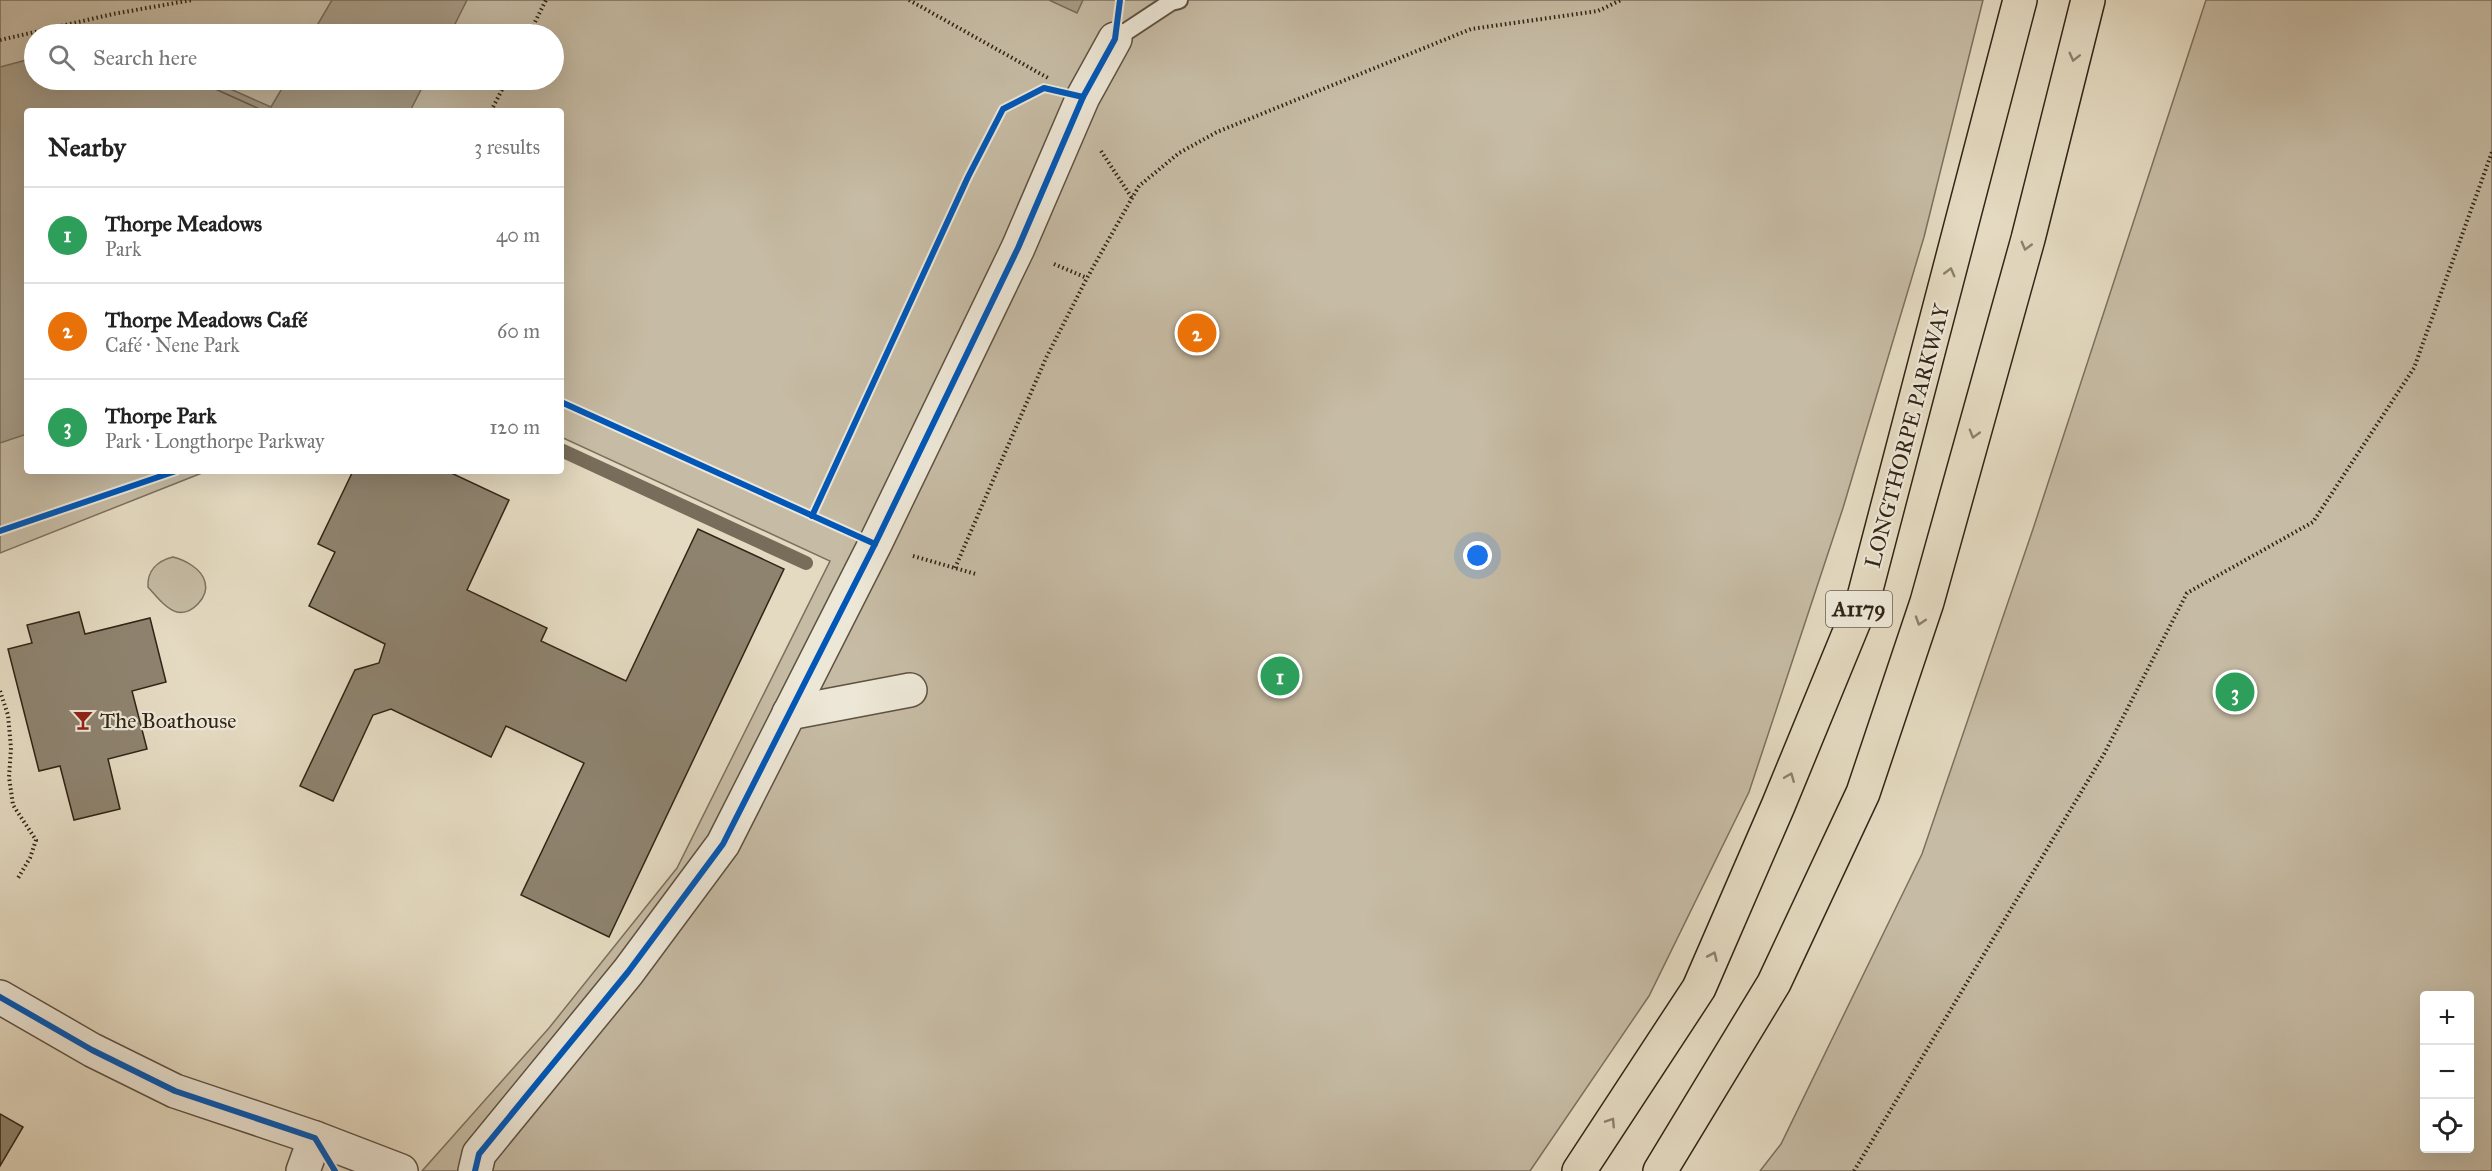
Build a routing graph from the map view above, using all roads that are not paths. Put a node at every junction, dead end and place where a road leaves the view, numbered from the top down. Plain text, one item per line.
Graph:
1 (1179, 0) edge
2 (2020, 0) edge
3 (2088, 0) edge
4 (1115, 39) joint
5 (910, 690) dead end
6 (789, 713) junction
7 (0, 997) edge
8 (315, 1138) junction
9 (303, 1171) edge
10 (401, 1171) edge
11 (475, 1171) edge
12 (1579, 1171) edge
13 (1660, 1171) edge

1 - 4 lane
12 -> 2 main road, LONGTHORPE PARKWAY / A1179
3 -> 13 main road, A1179
4 - 6 street
5 - 6 street
6 - 11 street
7 - 8 street
8 - 9 street
8 - 10 street

